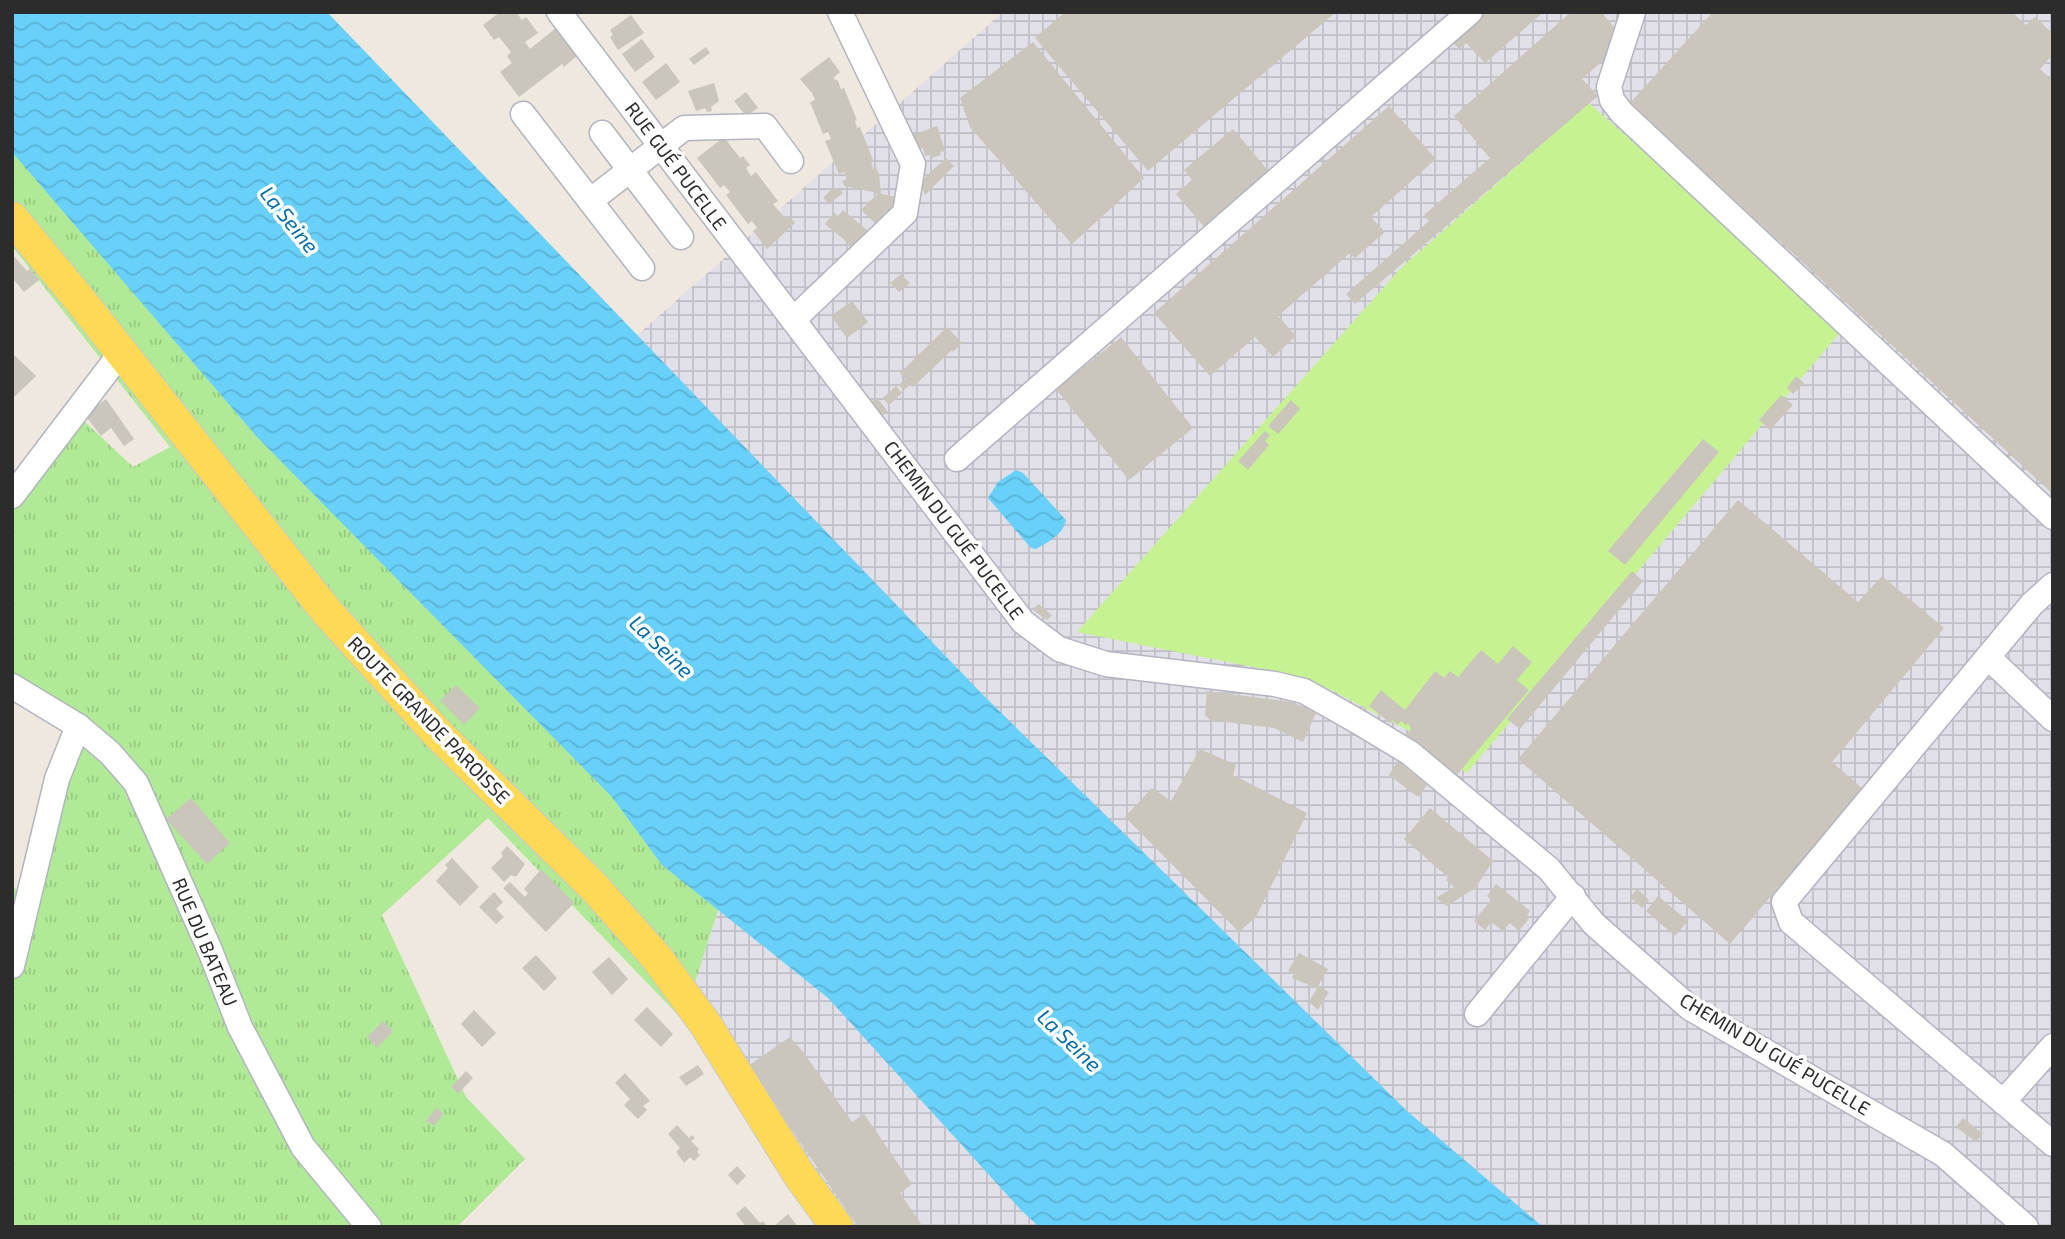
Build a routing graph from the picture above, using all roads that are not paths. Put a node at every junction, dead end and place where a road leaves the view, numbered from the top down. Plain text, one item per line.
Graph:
1 (559, 12) edge
2 (840, 12) edge
3 (1470, 12) edge
4 (1633, 12) edge
5 (523, 114) dead end
6 (602, 133) dead end
7 (661, 146) junction
8 (791, 160) dead end
9 (630, 170) junction
10 (590, 201) junction
11 (12, 218) edge
12 (681, 237) dead end
13 (642, 268) dead end
14 (793, 320) junction
15 (120, 354) junction
16 (957, 459) dead end
17 (12, 496) edge
18 (2053, 517) edge
19 (2053, 585) edge
20 (1988, 657) junction
21 (12, 686) edge
22 (2053, 719) edge
23 (78, 726) junction
24 (1573, 896) junction
25 (12, 966) edge
26 (1478, 1014) dead end
27 (2053, 1046) edge
28 (2003, 1102) junction
29 (2053, 1144) edge
30 (369, 1227) edge
31 (837, 1227) edge
32 (2026, 1227) edge

1 - 7 street, RUE GUÉ PUCELLE
2 - 14 street
3 - 16 street
4 - 18 street
5 - 10 street
6 - 9 street
7 - 8 street
7 - 9 street
7 - 14 street, RUE GUÉ PUCELLE
9 - 10 street
9 - 12 street
10 - 13 street
11 - 15 main road, ROUTE GRANDE PAROISSE
14 - 24 street, CHEMIN DU GUÉ PUCELLE
15 - 17 street
15 - 31 main road, ROUTE GRANDE PAROISSE
19 - 20 street
20 - 22 street
20 - 28 street
21 - 23 street, RUE DU BATEAU
23 - 25 street
23 - 30 street, RUE DU BATEAU
24 - 26 street
24 - 32 street, CHEMIN DU GUÉ PUCELLE
27 - 28 street
28 - 29 street

